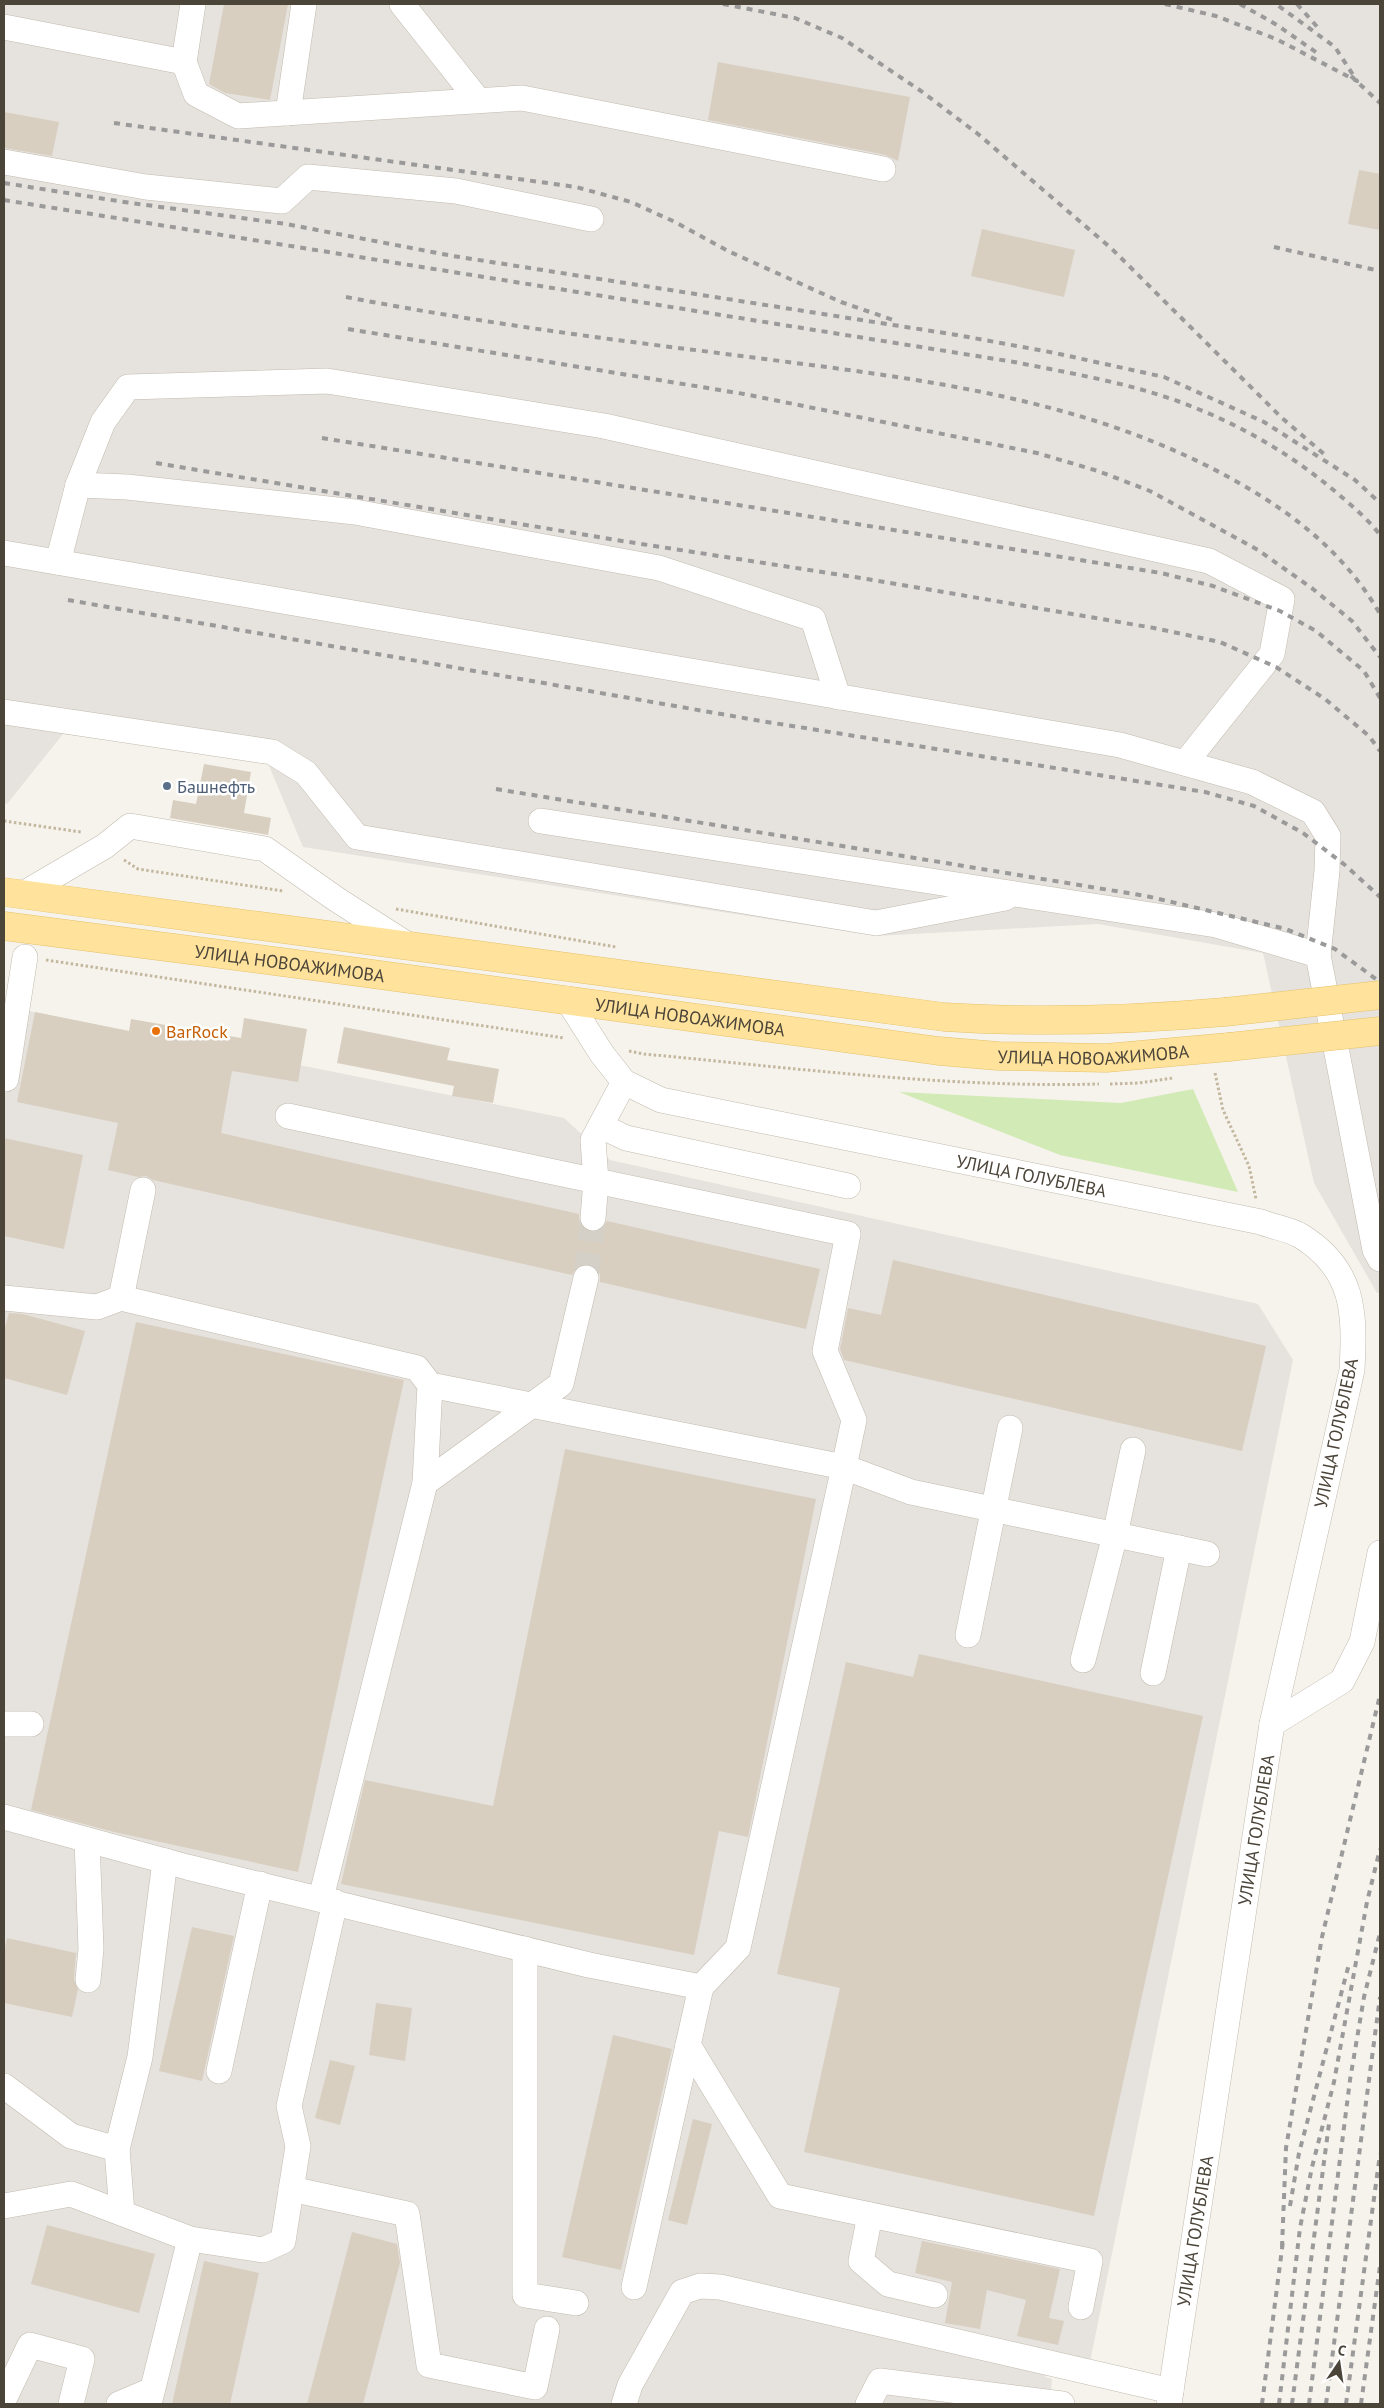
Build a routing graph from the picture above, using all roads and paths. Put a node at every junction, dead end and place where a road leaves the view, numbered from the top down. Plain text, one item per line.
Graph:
1 (193, 4) edge
2 (304, 4) edge
3 (402, 4) edge
4 (4, 27) edge
5 (184, 62) junction
6 (478, 100) junction
7 (288, 113) junction
8 (4, 162) edge
9 (883, 170) dead end
10 (591, 219) dead end
11 (78, 485) junction
12 (4, 553) edge
13 (58, 562) junction
14 (838, 697) junction
15 (4, 712) edge
16 (1185, 763) junction
17 (541, 820) dead end
18 (4, 821) edge
19 (105, 846) junction
20 (286, 891) dead end
21 (13, 893) edge
22 (1022, 895) junction
23 (394, 909) dead end
24 (4, 926) edge
25 (40, 930) junction
26 (411, 947) junction
27 (625, 948) dead end
28 (1318, 955) junction
29 (24, 957) junction
30 (4, 970) edge
31 (1380, 995) edge
32 (567, 999) junction
33 (1380, 1031) edge
34 (1214, 1072) dead end
35 (6, 1079) dead end
36 (624, 1082) junction
37 (288, 1116) dead end
38 (601, 1126) junction
39 (596, 1181) junction
40 (848, 1186) dead end
41 (143, 1190) dead end
42 (593, 1218) tunnel mouth
43 (1261, 1222) junction
44 (1380, 1259) edge
45 (586, 1278) tunnel mouth
46 (4, 1298) edge
47 (121, 1298) junction
48 (430, 1385) junction
49 (531, 1405) junction
50 (1010, 1428) dead end
51 (1133, 1450) dead end
52 (844, 1467) junction
53 (425, 1483) junction
54 (994, 1510) junction
55 (1115, 1535) junction
56 (1179, 1548) junction
57 (1207, 1554) dead end
58 (1380, 1554) edge
59 (968, 1635) dead end
60 (1083, 1660) dead end
61 (1152, 1673) dead end
62 (4, 1724) edge
63 (31, 1724) dead end
64 (1272, 1724) junction
65 (4, 1817) edge
66 (87, 1840) junction
67 (165, 1861) junction
68 (260, 1884) junction
69 (328, 1900) junction
70 (525, 1949) junction
71 (88, 1980) dead end
72 (700, 1987) junction
73 (688, 2045) junction
74 (219, 2071) dead end
75 (4, 2086) edge
76 (117, 2149) junction
77 (291, 2189) junction
78 (4, 2206) edge
79 (122, 2213) junction
80 (870, 2215) junction
81 (190, 2239) junction
82 (634, 2287) dead end
83 (935, 2295) dead end
84 (576, 2303) dead end
85 (1081, 2307) dead end
86 (546, 2329) dead end
87 (150, 2397) edge
88 (1170, 2398) edge
89 (4, 2399) edge
90 (71, 2404) edge
91 (119, 2404) edge
92 (624, 2404) edge
93 (868, 2404) edge
94 (1062, 2404) edge

1 - 5 street
2 - 7 street
3 - 6 street
4 - 5 street
5 - 7 street
6 - 7 street
6 - 9 street
8 - 10 street
11 - 13 street
11 - 14 street
11 - 16 street
12 - 13 street
13 - 14 street
14 - 16 street
15 - 22 street
16 - 28 street
17 - 22 street
18 - 19 path
19 - 20 path
19 - 21 street
19 - 26 street
21 - 26 main road, УЛИЦА НОВОАЖИМОВА
22 - 28 street
23 - 27 path
24 - 25 main road, УЛИЦА НОВОАЖИМОВА
25 - 29 street
25 - 32 main road, УЛИЦА НОВОАЖИМОВА
26 - 31 main road, УЛИЦА НОВОАЖИМОВА, bridge
28 - 44 street
29 - 30 street
29 - 35 street
32 - 33 main road, УЛИЦА НОВОАЖИМОВА, bridge
32 - 36 street, УЛИЦА ГОЛУБЛЕВА
34 - 43 path
36 - 38 street
36 - 43 street, УЛИЦА ГОЛУБЛЕВА
37 - 39 street
38 - 39 street
38 - 40 street
39 - 42 street
39 - 52 street
41 - 47 street
43 - 64 street, УЛИЦА ГОЛУБЛЕВА
45 - 49 street
46 - 47 street
47 - 48 street
48 - 49 street
48 - 53 street
49 - 52 street
49 - 53 street
50 - 54 street
51 - 55 street
52 - 54 street
52 - 72 street
53 - 69 street
54 - 55 street
54 - 59 street
55 - 56 street
55 - 60 street
56 - 57 street
56 - 61 street
58 - 64 street
62 - 63 street
64 - 88 street, УЛИЦА ГОЛУБЛЕВА
65 - 66 street
66 - 67 street
66 - 71 street
67 - 68 street
67 - 76 street
68 - 69 street
68 - 74 street
69 - 70 street
69 - 77 street
70 - 72 street
70 - 84 street
72 - 73 street
73 - 80 street
73 - 82 street
75 - 76 street
76 - 79 street
77 - 81 street
77 - 86 street
78 - 79 street
79 - 81 street
80 - 83 street
80 - 85 street
81 - 87 street
87 - 91 street
88 - 92 street
89 - 90 street
93 - 94 street

